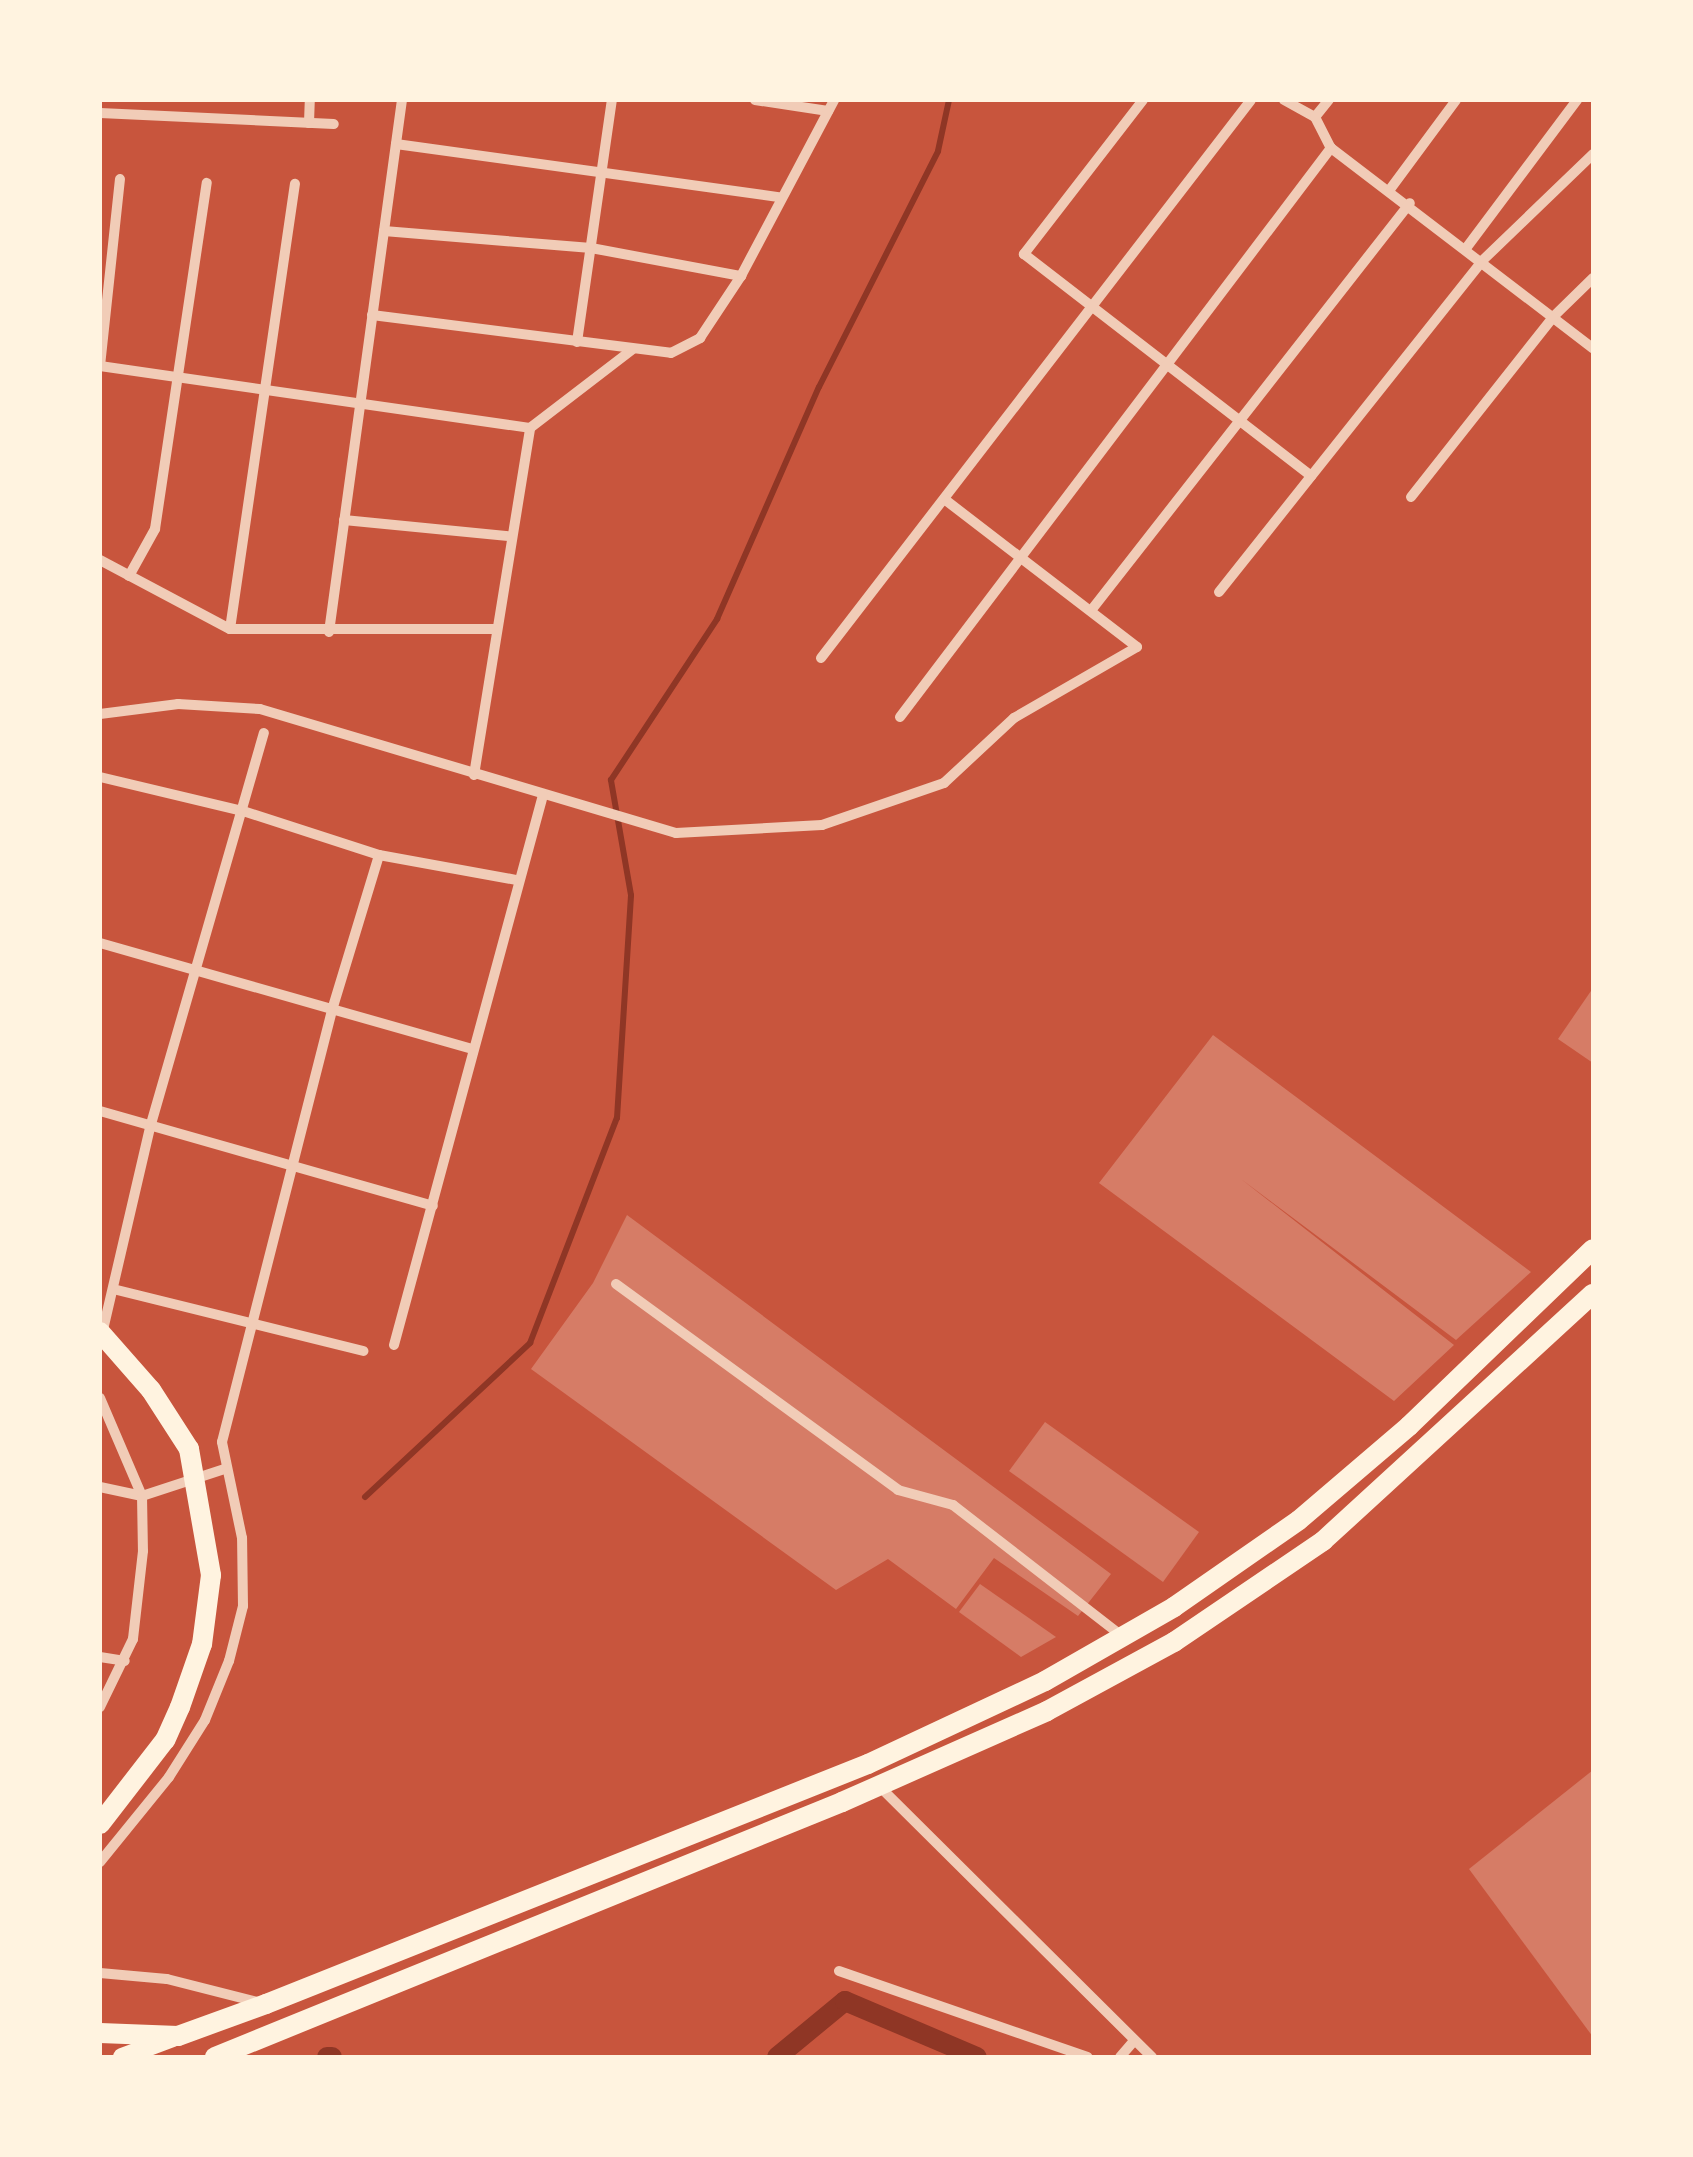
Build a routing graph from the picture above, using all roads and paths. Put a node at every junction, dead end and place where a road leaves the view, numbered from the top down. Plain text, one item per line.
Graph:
1 (182, 100) edge
2 (310, 100) edge
3 (402, 100) edge
4 (612, 100) edge
5 (755, 100) edge
6 (1143, 100) edge
7 (1251, 100) edge
8 (1284, 100) edge
9 (1329, 100) edge
10 (1456, 100) edge
11 (1576, 100) edge
12 (831, 105) edge
13 (100, 112) edge
14 (182, 117) junction
15 (1315, 117) junction
16 (309, 122) junction
17 (334, 124) dead end
18 (396, 144) junction
19 (1331, 148) junction
20 (1593, 154) edge
21 (602, 170) junction
22 (120, 179) dead end
23 (208, 183) dead end
24 (295, 184) dead end
25 (1391, 188) junction
26 (780, 197) junction
27 (1410, 202) junction
28 (384, 230) junction
29 (1467, 247) junction
30 (590, 248) junction
31 (1483, 260) junction
32 (741, 276) junction
33 (1593, 278) edge
34 (1092, 306) junction
35 (372, 315) junction
36 (1552, 317) junction
37 (577, 342) junction
38 (1593, 348) edge
39 (633, 349) junction
40 (100, 366) edge
41 (1170, 367) junction
42 (182, 374) junction
43 (264, 392) junction
44 (360, 407) junction
45 (1239, 421) junction
46 (530, 428) junction
47 (1311, 476) junction
48 (944, 498) junction
49 (1412, 498) dead end
50 (344, 520) junction
51 (508, 536) junction
52 (1024, 557) junction
53 (100, 560) edge
54 (128, 576) junction
55 (1219, 592) dead end
56 (1093, 608) junction
57 (230, 629) junction
58 (497, 629) junction
59 (329, 632) junction
60 (821, 658) dead end
61 (100, 714) edge
62 (900, 717) dead end
63 (264, 733) dead end
64 (474, 775) junction
65 (100, 777) edge
66 (543, 796) junction
67 (243, 811) junction
68 (379, 855) junction
69 (516, 880) junction
70 (100, 943) edge
71 (197, 968) junction
72 (332, 1010) junction
73 (473, 1049) junction
74 (100, 1110) edge
75 (151, 1124) junction
76 (292, 1167) junction
77 (433, 1206) junction
78 (1593, 1249) edge
79 (616, 1284) dead end
80 (113, 1289) junction
81 (1593, 1294) edge
82 (252, 1321) junction
83 (101, 1333) edge
84 (394, 1345) dead end
85 (363, 1350) dead end
86 (100, 1398) edge
87 (224, 1469) junction
88 (198, 1480) junction
89 (100, 1488) edge
90 (142, 1496) junction
91 (1122, 1637) junction
92 (100, 1658) edge
93 (125, 1662) junction
94 (100, 1707) edge
95 (868, 1764) junction
96 (878, 1786) junction
97 (100, 1824) edge
98 (100, 1862) edge
99 (839, 1971) dead end
100 (100, 1973) edge
101 (266, 2004) junction
102 (100, 2033) edge
103 (178, 2036) junction
104 (1134, 2041) junction
105 (122, 2057) edge
106 (215, 2057) edge
107 (1088, 2057) edge
108 (1120, 2057) edge
109 (1152, 2057) edge

1 - 14 street
2 - 16 street
3 - 18 street
4 - 21 street
5 - 12 street
6 - 34 street
7 - 34 street
8 - 15 street
9 - 15 street
10 - 25 street
11 - 29 street
12 - 26 street
13 - 14 street
14 - 16 street
15 - 19 street
16 - 17 street
18 - 21 street
18 - 28 street
19 - 25 street
19 - 41 street
20 - 31 street
21 - 26 street
21 - 30 street
22 - 40 street
23 - 42 street
24 - 43 street
25 - 27 street
26 - 32 street
27 - 29 street
27 - 45 street
28 - 30 street
28 - 35 street
29 - 31 street
30 - 32 street
30 - 37 street
31 - 36 street
31 - 47 street
32 - 39 street
33 - 36 street
34 - 41 street
34 - 48 street
35 - 37 street
35 - 44 street
36 - 38 street
36 - 49 street
37 - 39 street
39 - 46 street
40 - 42 street
41 - 45 street
41 - 52 street
42 - 43 street
42 - 54 street
43 - 44 street
43 - 57 street
44 - 46 street
44 - 50 street
45 - 47 street
45 - 56 street
46 - 51 street
47 - 55 street
48 - 52 street
48 - 60 street
50 - 51 street
50 - 59 street
51 - 58 street
52 - 56 street
52 - 62 street
53 - 54 street
54 - 57 street
56 - 66 street
57 - 59 street
58 - 59 street
58 - 64 street
61 - 64 street
63 - 67 street
64 - 66 street
65 - 67 street
66 - 69 street
67 - 68 street
67 - 71 street
68 - 69 street
68 - 72 street
69 - 73 street
70 - 71 street
71 - 72 street
71 - 75 street
72 - 73 street
72 - 76 street
73 - 77 street
74 - 75 street
75 - 76 street
75 - 80 street
76 - 77 street
76 - 82 street
77 - 84 street
78 - 91 main road
79 - 91 street
80 - 82 street
80 - 83 street
81 - 96 main road
82 - 85 street
82 - 87 street
83 - 88 main road
86 - 90 street
87 - 88 street
87 - 98 street
88 - 90 street
88 - 97 main road
89 - 90 street
90 - 93 street
91 - 95 main road
92 - 93 street
93 - 94 street
95 - 96 street
95 - 101 main road
96 - 104 street
96 - 106 main road
99 - 107 street
100 - 101 street
101 - 103 main road
102 - 103 main road
103 - 105 main road
104 - 108 street
104 - 109 street

